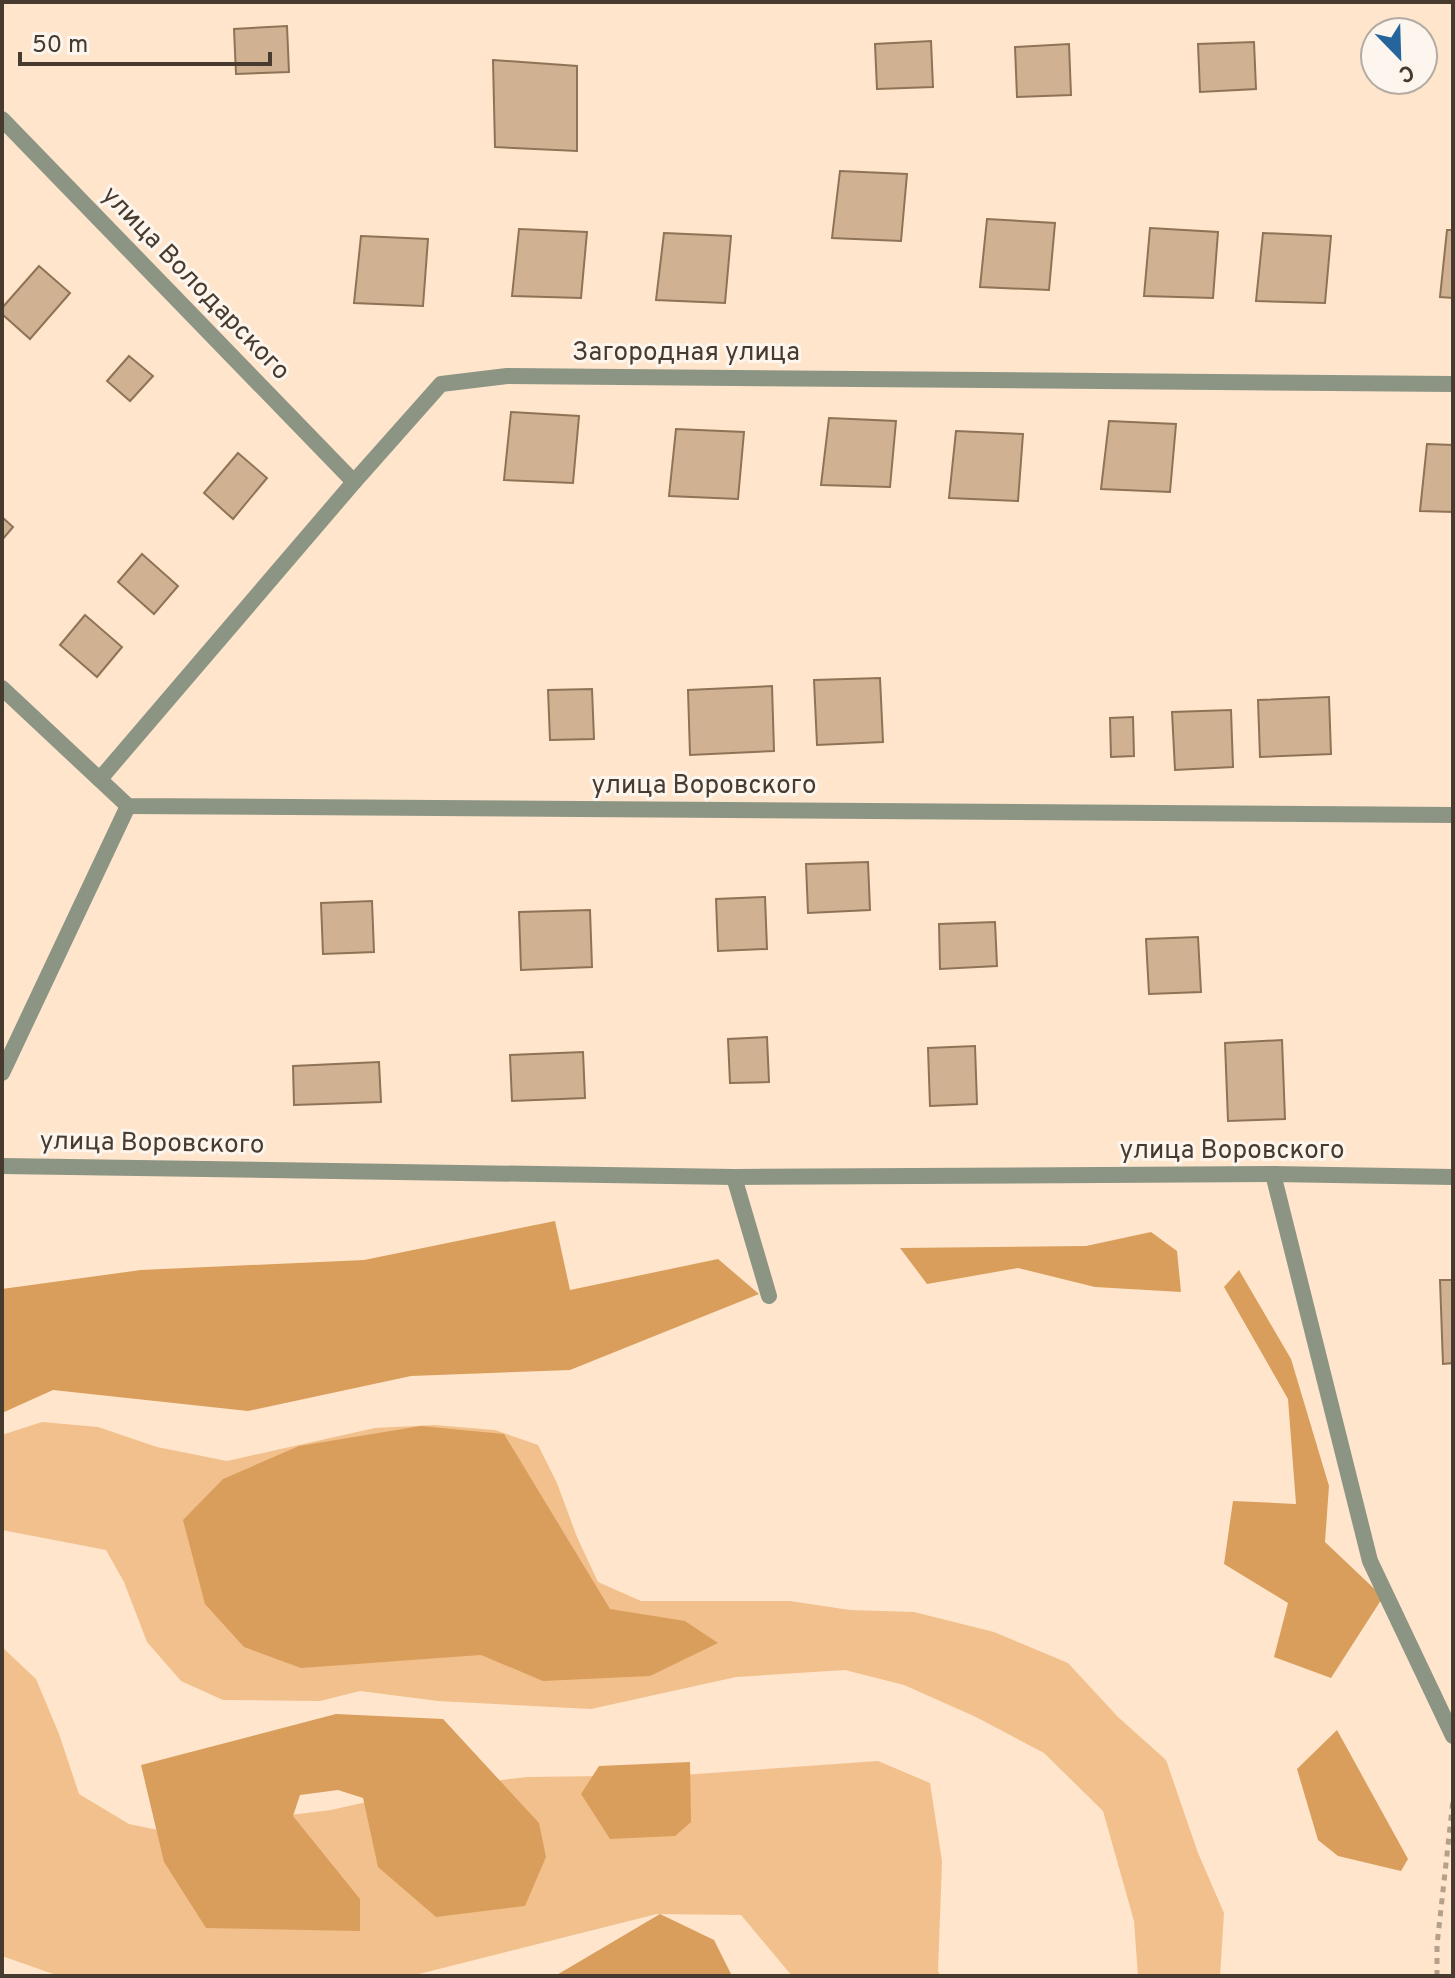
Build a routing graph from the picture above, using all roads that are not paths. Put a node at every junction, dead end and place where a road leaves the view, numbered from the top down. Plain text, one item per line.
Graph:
1 (2, 119) edge
2 (1453, 384) edge
3 (354, 482) junction
4 (2, 688) edge
5 (100, 779) junction
6 (128, 806) junction
7 (1453, 815) edge
8 (2, 1073) edge
9 (2, 1166) edge
10 (1273, 1174) junction
11 (734, 1177) junction
12 (1453, 1177) edge
13 (769, 1296) dead end
14 (1453, 1736) edge

1 - 3 street, улица Володарского
2 - 3 street, Загородная улица
3 - 5 street, Загородная улица
4 - 5 street
5 - 6 street
6 - 7 street, улица Воровского
6 - 8 street
9 - 11 street, улица Воровского
10 - 11 street, улица Воровского
10 - 12 street, улица Воровского
10 - 14 street
11 - 13 street

